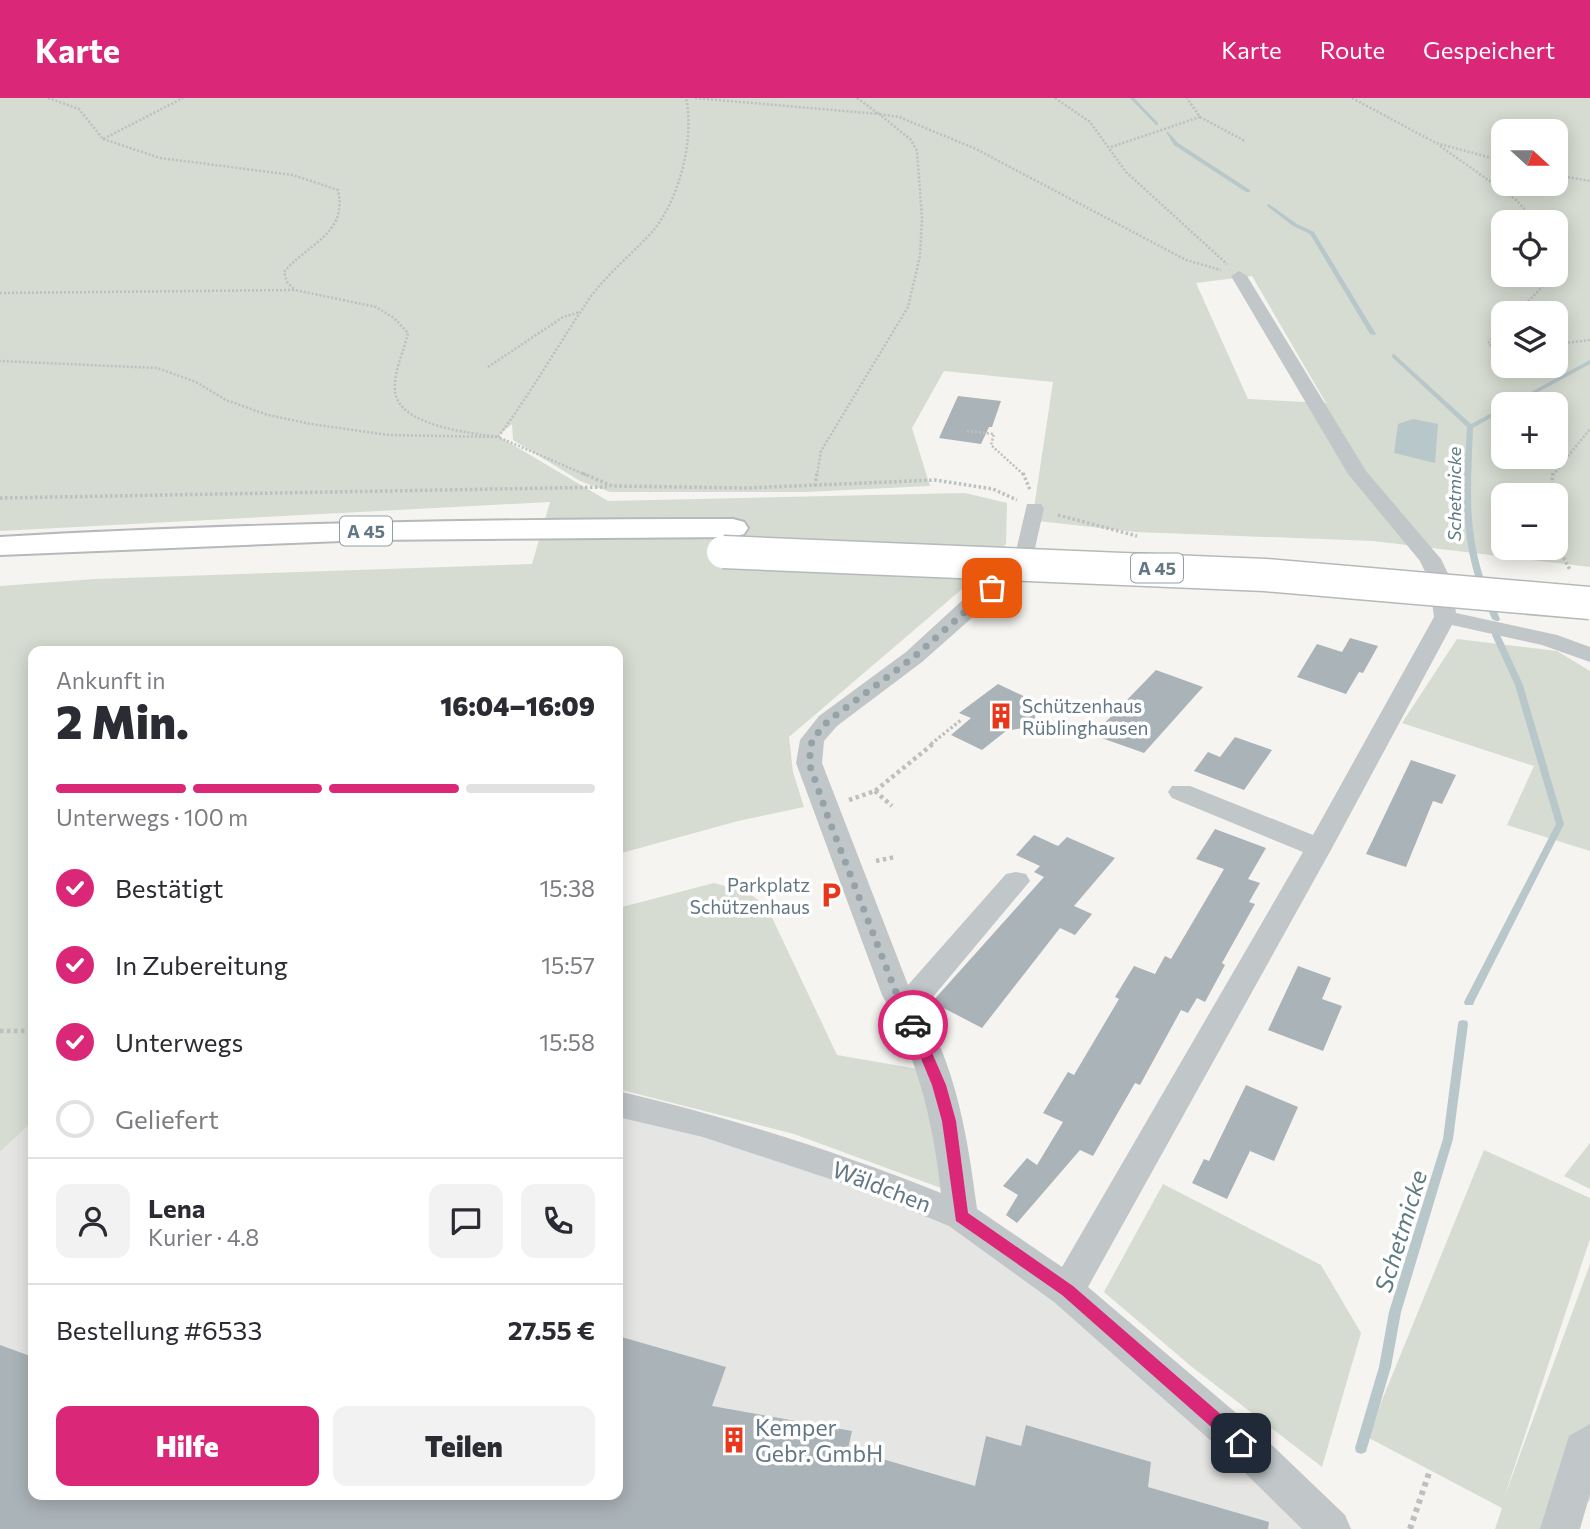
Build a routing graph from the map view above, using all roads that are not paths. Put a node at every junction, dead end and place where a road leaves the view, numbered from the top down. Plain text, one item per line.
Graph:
1 (1237, 273) road end
2 (1034, 508) road end
3 (1053, 537) dead end
4 (728, 540) junction
5 (1136, 541) dead end
6 (0, 546) edge
7 (0, 569) edge
8 (1590, 579) edge
9 (1590, 603) edge
10 (1446, 617) junction
11 (1549, 640) joint
12 (1590, 655) edge
13 (1181, 792) dead end
14 (1319, 848) junction
15 (1017, 881) dead end
16 (906, 1008) junction
17 (623, 1105) edge
18 (961, 1216) junction
19 (1068, 1291) junction
20 (1590, 1442) edge
21 (1331, 1529) edge
22 (1560, 1529) edge

1 - 10 street
2 - 16 street
3 - 4 highway, A 45
4 - 6 highway, A 45
4 - 7 highway, A 45
4 - 9 highway, A 45, bridge
5 - 8 highway, A 45
10 - 11 street
10 - 14 street
11 - 12 street
13 - 14 street
14 - 19 street
15 - 16 street
16 - 18 street
17 - 18 street, Wäldchen
18 - 19 street, Wäldchen
19 - 21 street, Wäldchen
20 - 22 street

